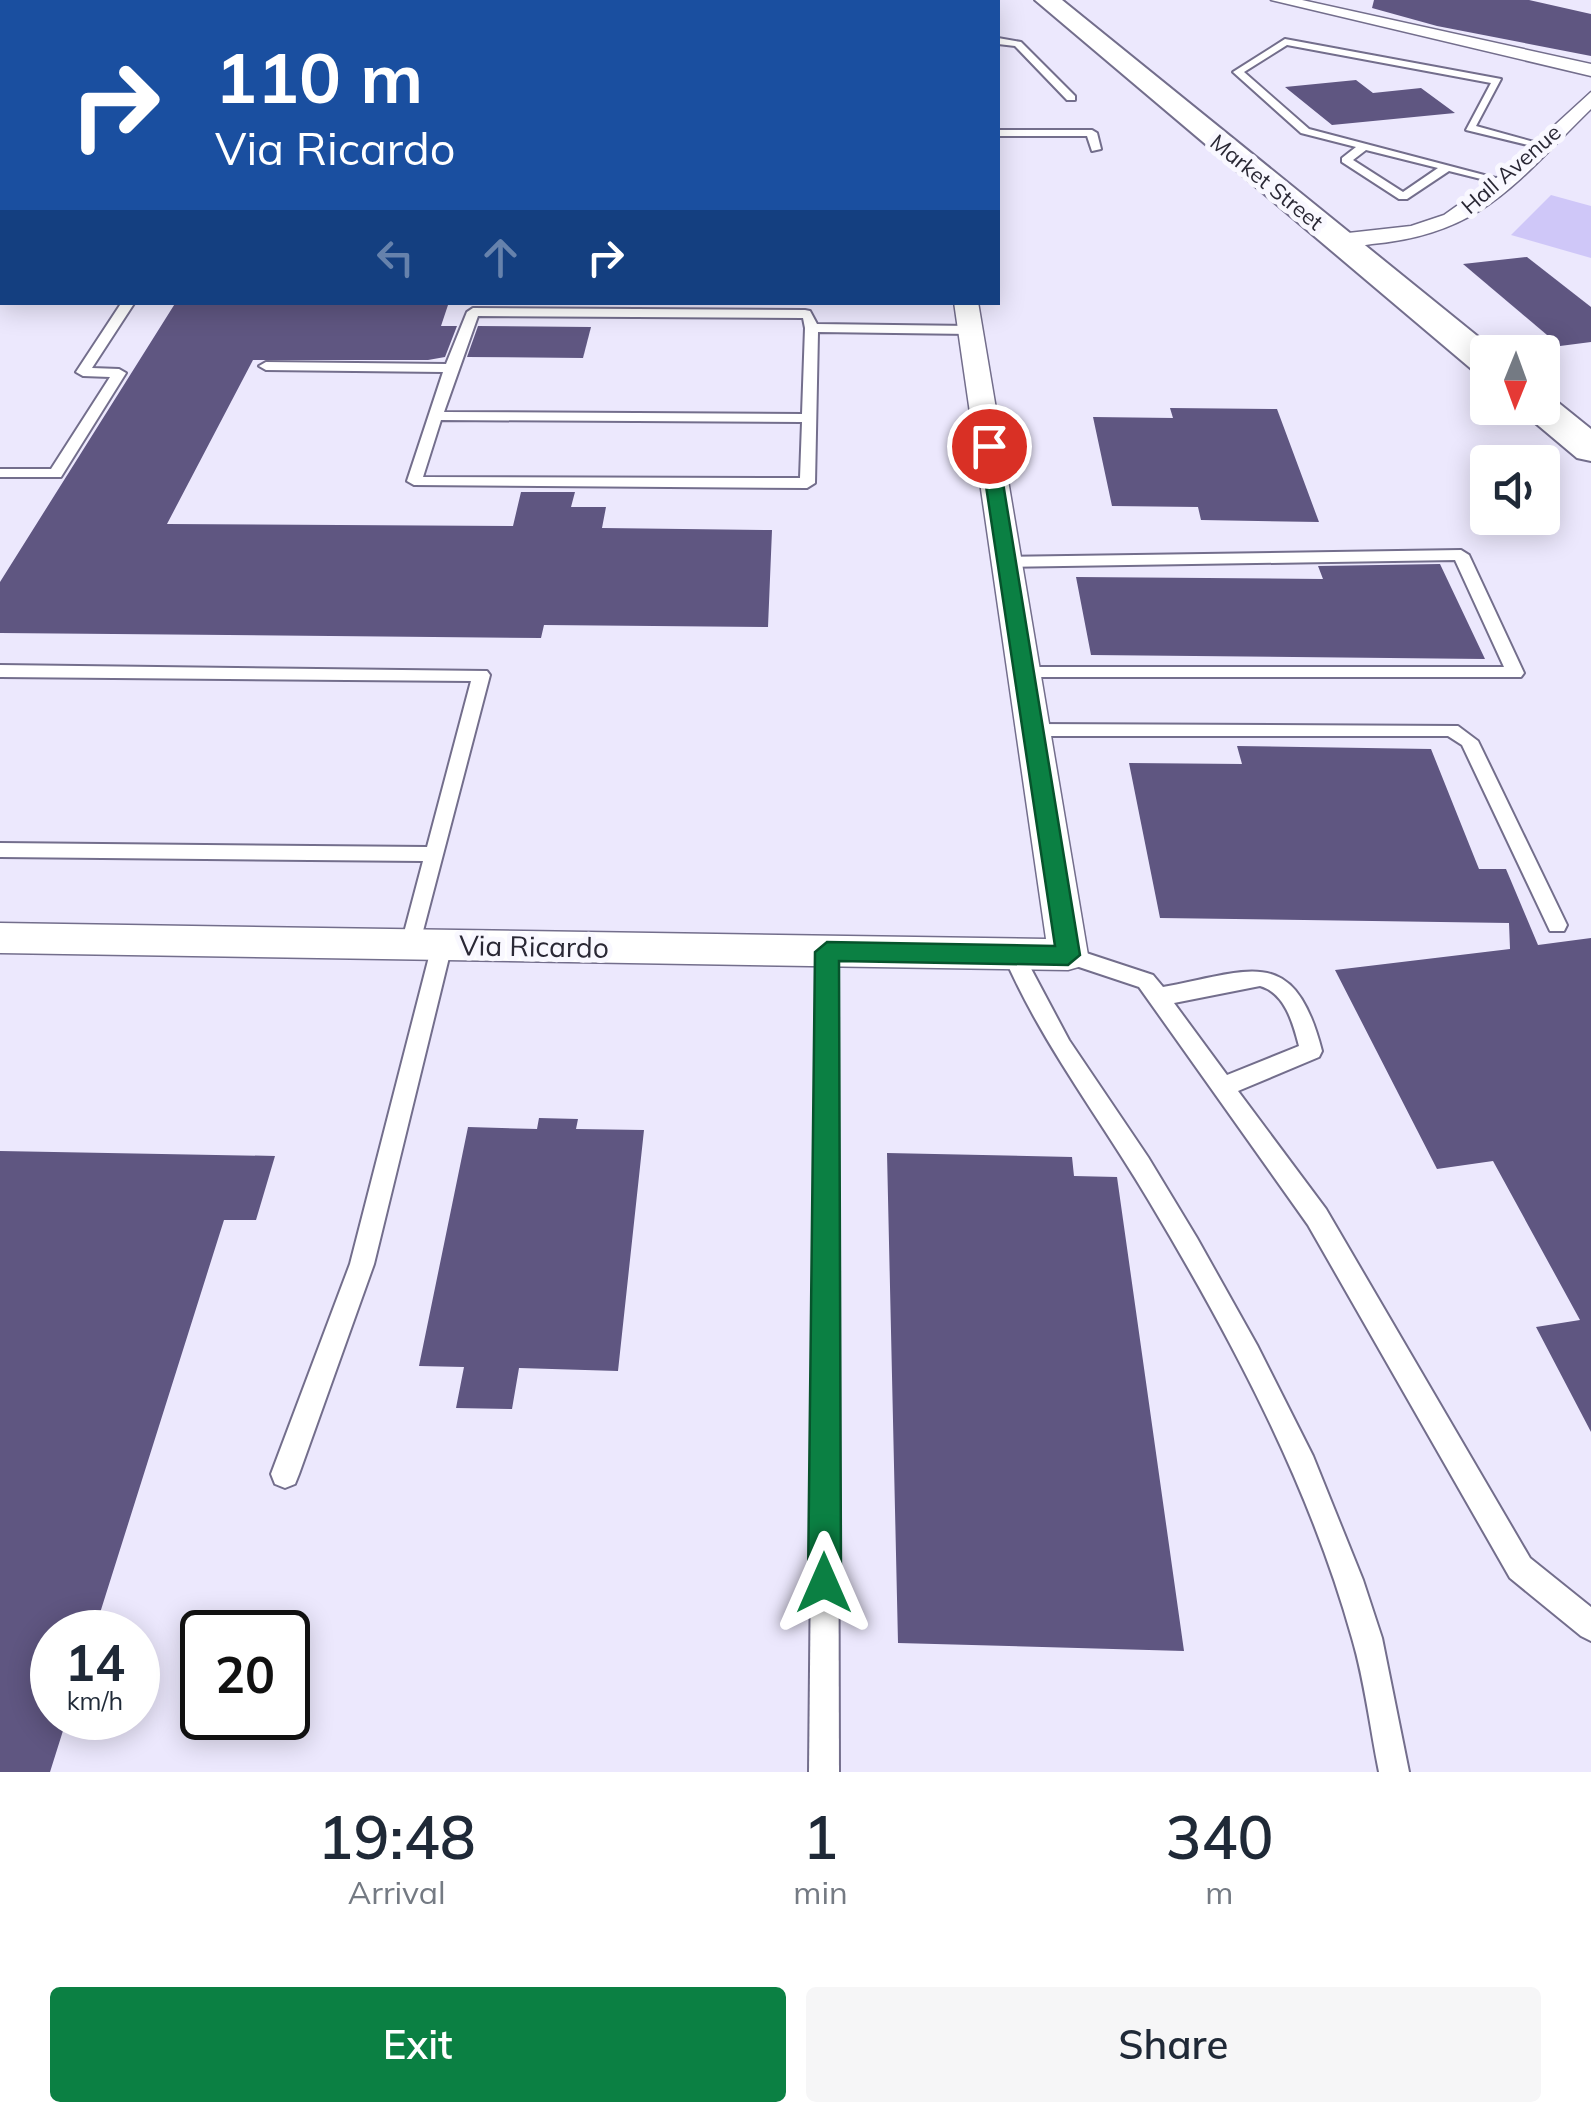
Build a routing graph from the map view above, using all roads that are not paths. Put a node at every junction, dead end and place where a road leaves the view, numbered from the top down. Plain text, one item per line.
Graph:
1 (1047, 0) edge
2 (1069, 0) edge
3 (1279, 0) edge
4 (1000, 41) edge
5 (1591, 70) edge
6 (1071, 98) dead end
7 (1591, 98) edge
8 (1000, 132) edge
9 (1540, 145) junction
10 (1364, 146) junction
11 (1096, 149) dead end
12 (1446, 167) junction
13 (1502, 181) junction
14 (1352, 239) junction
15 (127, 305) edge
16 (808, 315) edge
17 (968, 316) edge
18 (1486, 335) edge
19 (1470, 347) edge
20 (266, 366) dead end
21 (450, 368) junction
22 (1560, 393) edge
23 (435, 416) junction
24 (809, 418) junction
25 (1591, 418) edge
26 (1560, 424) edge
27 (1591, 449) edge
28 (0, 474) edge
29 (1007, 562) junction
30 (1024, 670) junction
31 (0, 671) edge
32 (1033, 730) junction
33 (0, 850) edge
34 (434, 854) junction
35 (1557, 924) dead end
36 (0, 938) edge
37 (427, 945) junction
38 (827, 952) junction
39 (1013, 954) junction
40 (1068, 955) junction
41 (1158, 997) junction
42 (1223, 1088) junction
43 (285, 1474) dead end
44 (1591, 1626) edge
45 (824, 1772) edge
46 (1394, 1772) edge

1 - 14 main road, Market Street
2 - 14 main road, Market Street
3 - 5 street
4 - 6 lane
7 - 9 street, Hall Avenue
8 - 11 lane
9 - 10 lane
9 - 13 street, Hall Avenue
10 - 12 lane
10 - 12 lane
12 - 13 lane
13 - 14 street, Hall Avenue
14 - 18 main road, Market Street
14 - 19 main road, Market Street
15 - 28 lane
16 - 17 lane
16 - 21 lane
16 - 24 lane
17 - 29 street
20 - 21 lane
21 - 23 lane
22 - 25 main road
23 - 24 lane
23 - 24 lane
26 - 27 main road
29 - 30 street
29 - 30 lane
30 - 32 street
31 - 34 lane
32 - 35 lane
32 - 40 street
33 - 34 lane
34 - 37 lane
36 - 37 street, Via Ricardo
37 - 38 street, Via Ricardo
37 - 43 lane
38 - 39 street, Via Ricardo
38 - 45 lane
39 - 40 street, Via Ricardo
39 - 46 lane
40 - 41 lane
41 - 42 lane
41 - 42 lane
42 - 44 lane

